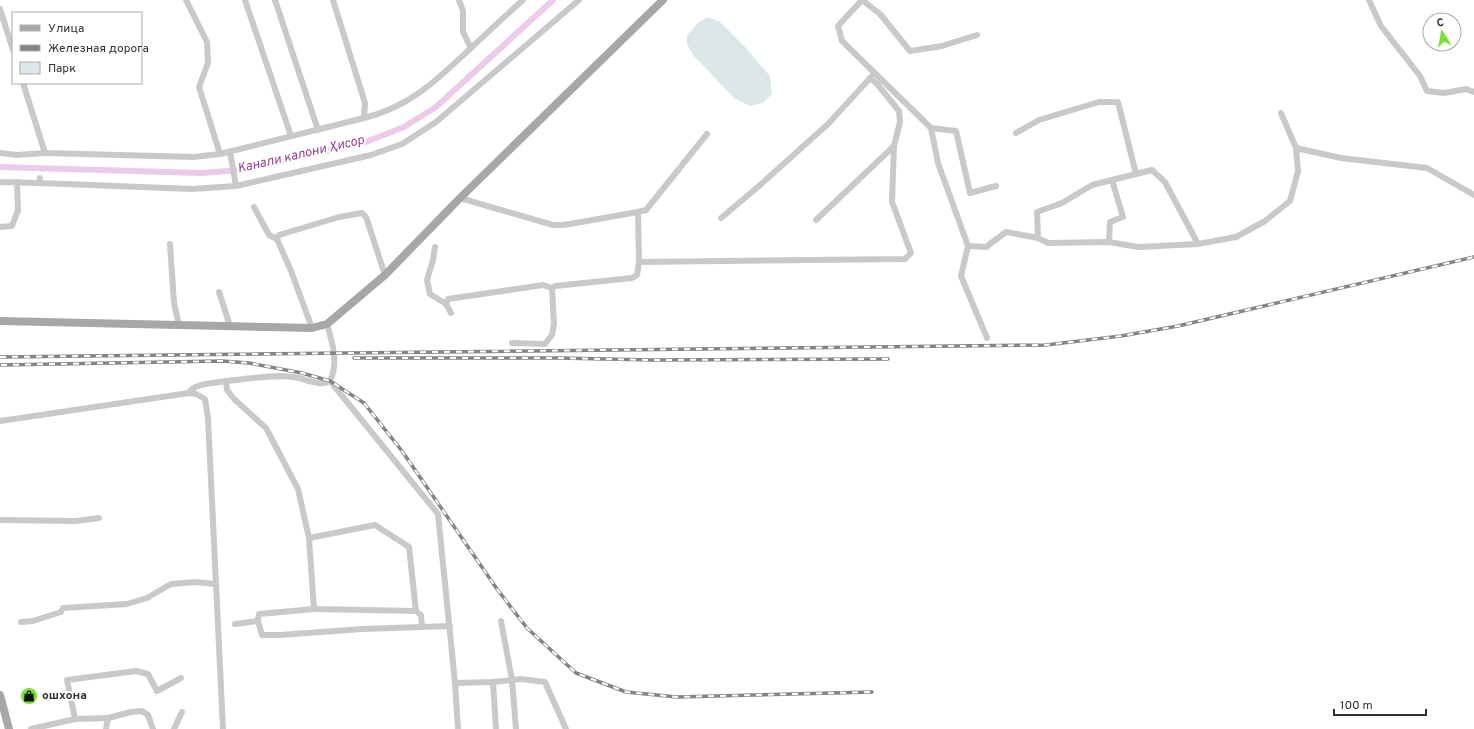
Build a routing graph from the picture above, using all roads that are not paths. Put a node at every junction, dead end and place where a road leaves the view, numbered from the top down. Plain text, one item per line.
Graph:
1 (186, 0) edge
2 (245, 0) edge
3 (275, 0) edge
4 (332, 0) edge
5 (459, 0) edge
6 (523, 0) edge
7 (579, 0) edge
8 (663, 0) edge
9 (1369, 0) edge
10 (0, 8) edge
11 (976, 35) dead end
12 (12, 47) edge
13 (471, 48) junction
14 (873, 76) junction
15 (23, 84) edge
16 (1474, 92) edge
17 (1281, 113) dead end
18 (364, 118) junction
19 (931, 128) junction
20 (318, 130) junction
21 (1016, 133) dead end
22 (707, 134) dead end
23 (291, 136) junction
24 (894, 146) junction
25 (1296, 148) junction
26 (45, 152) junction
27 (0, 153) edge
28 (220, 154) junction
29 (230, 154) junction
30 (1136, 174) junction
31 (1112, 180) junction
32 (0, 182) edge
33 (17, 182) junction
34 (235, 184) junction
35 (996, 186) dead end
36 (1474, 194) edge
37 (460, 198) junction
38 (254, 207) dead end
39 (638, 212) junction
40 (721, 218) dead end
41 (816, 220) dead end
42 (0, 227) edge
43 (1038, 238) junction
44 (277, 239) junction
45 (1109, 242) junction
46 (170, 244) dead end
47 (1198, 244) junction
48 (968, 246) junction
49 (435, 247) dead end
50 (639, 262) junction
51 (385, 275) junction
52 (552, 288) junction
53 (219, 292) dead end
54 (446, 304) junction
55 (451, 313) dead end
56 (0, 322) edge
57 (327, 324) junction
58 (179, 325) junction
59 (230, 326) junction
60 (312, 328) junction
61 (987, 338) dead end
62 (512, 344) dead end
63 (330, 381) junction
64 (226, 382) junction
65 (189, 393) junction
66 (0, 421) edge
67 (99, 518) dead end
68 (0, 520) edge
69 (309, 538) junction
70 (216, 584) junction
71 (314, 609) junction
72 (416, 611) junction
73 (258, 621) junction
74 (501, 621) dead end
75 (21, 622) dead end
76 (235, 624) dead end
77 (422, 626) junction
78 (450, 626) junction
79 (181, 678) dead end
80 (512, 680) junction
81 (492, 682) junction
82 (455, 683) junction
83 (0, 695) edge
84 (182, 712) dead end
85 (108, 718) junction
86 (75, 719) junction
87 (9, 729) edge
88 (31, 729) edge
89 (106, 729) edge
90 (153, 729) edge
91 (174, 729) edge
92 (223, 729) edge
93 (458, 729) edge
94 (496, 729) edge
95 (516, 729) edge
96 (566, 729) edge

1 - 28 street
2 - 23 street
3 - 20 street
4 - 18 street
5 - 13 street
6 - 13 street
7 - 34 street
8 - 37 main road
9 - 16 street
10 - 12 street
11 - 14 street
13 - 18 street
14 - 19 street
14 - 24 street
14 - 40 street
15 - 26 street
17 - 25 street
18 - 20 street
19 - 35 street
19 - 48 street
20 - 23 street
21 - 30 street
22 - 39 street
23 - 29 street
24 - 41 street
24 - 50 street
25 - 36 street
25 - 47 street
26 - 27 street
26 - 28 street
28 - 29 street
29 - 34 street
30 - 31 street
30 - 47 street
31 - 43 street
31 - 45 street
32 - 33 street
33 - 34 street
33 - 42 street
37 - 39 street
37 - 51 main road
38 - 44 street
39 - 50 street
43 - 45 street
43 - 48 street
44 - 51 street
44 - 60 street
45 - 47 street
46 - 58 street
48 - 61 street
49 - 54 street
50 - 52 street
51 - 57 main road
52 - 54 street
52 - 62 street
53 - 59 street
54 - 55 street
56 - 58 main road
57 - 60 main road
57 - 63 street
58 - 59 main road
59 - 60 main road
63 - 64 street
63 - 78 street
64 - 65 street
64 - 69 street
65 - 66 street
65 - 70 street
67 - 68 street
69 - 71 street
69 - 72 street
70 - 75 street
70 - 92 street
71 - 72 street
71 - 73 street
72 - 77 street
73 - 76 street
73 - 77 street
74 - 80 street
77 - 78 street
78 - 82 street
79 - 86 street
80 - 81 street
80 - 95 street
80 - 96 street
81 - 82 street
81 - 94 street
82 - 93 street
83 - 87 main road
84 - 91 street
85 - 86 street
85 - 89 street
85 - 90 street
86 - 88 street

